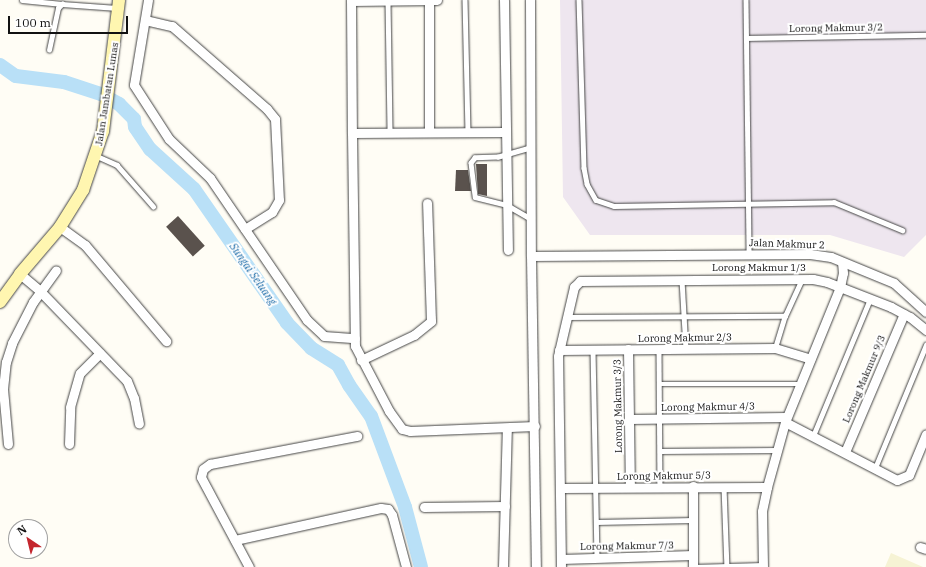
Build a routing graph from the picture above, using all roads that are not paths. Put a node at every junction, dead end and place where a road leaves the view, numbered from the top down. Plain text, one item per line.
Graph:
1 (22, 0) edge
2 (148, 0) edge
3 (429, 0) edge
4 (438, 0) edge
5 (465, 0) edge
6 (504, 0) edge
7 (530, 0) edge
8 (579, 0) edge
9 (746, 0) edge
10 (351, 1) edge
11 (388, 1) edge
12 (62, 4) junction
13 (119, 4) edge
14 (145, 20) junction
15 (926, 35) edge
16 (747, 38) junction
17 (49, 50) dead end
18 (390, 132) junction
19 (429, 132) junction
20 (468, 132) junction
21 (505, 132) junction
22 (352, 133) junction
23 (530, 148) junction
24 (506, 154) junction
25 (97, 156) junction
26 (748, 202) junction
27 (427, 203) dead end
28 (507, 205) junction
29 (153, 206) dead end
30 (530, 219) junction
31 (60, 227) junction
32 (245, 229) junction
33 (902, 230) dead end
34 (508, 250) dead end
35 (749, 253) junction
36 (530, 256) junction
37 (842, 262) junction
38 (56, 270) dead end
39 (20, 274) junction
40 (802, 279) junction
41 (682, 280) junction
42 (840, 287) junction
43 (40, 291) junction
44 (2, 294) edge
45 (870, 299) junction
46 (926, 312) edge
47 (904, 314) junction
48 (685, 316) junction
49 (785, 316) junction
50 (566, 317) junction
51 (926, 330) edge
52 (355, 338) junction
53 (166, 341) dead end
54 (926, 345) edge
55 (775, 348) junction
56 (628, 349) junction
57 (659, 349) junction
58 (686, 349) junction
59 (559, 350) junction
60 (593, 350) junction
61 (100, 353) junction
62 (810, 359) junction
63 (361, 360) junction
64 (659, 384) junction
65 (800, 384) junction
66 (629, 419) junction
67 (660, 419) junction
68 (785, 420) junction
69 (139, 424) dead end
70 (535, 426) junction
71 (507, 428) junction
72 (926, 434) edge
73 (357, 436) dead end
74 (813, 436) junction
75 (8, 444) dead end
76 (68, 444) dead end
77 (777, 450) junction
78 (660, 451) junction
79 (845, 452) junction
80 (875, 468) junction
81 (693, 486) junction
82 (724, 486) junction
83 (630, 487) junction
84 (660, 487) junction
85 (767, 487) junction
86 (561, 488) junction
87 (596, 488) junction
88 (505, 506) junction
89 (424, 507) dead end
90 (693, 520) junction
91 (596, 522) junction
92 (235, 540) junction
93 (693, 555) junction
94 (597, 558) junction
95 (561, 563) edge
96 (763, 566) edge
97 (249, 567) edge
98 (406, 567) edge
99 (503, 567) edge
100 (536, 567) edge
101 (693, 567) edge
102 (727, 567) edge

1 - 12 lane
2 - 14 street
3 - 4 street
3 - 11 street
3 - 19 street
5 - 20 lane
6 - 21 street
7 - 23 street
8 - 26 lane
9 - 16 lane
10 - 11 street
10 - 22 street
11 - 18 lane
12 - 13 lane
12 - 17 lane
13 - 25 main road, Jalan Jambatan Lunas
14 - 32 street
14 - 32 street
15 - 16 lane, Lorong Makmur 3/2
16 - 26 lane
18 - 19 street
18 - 22 street
19 - 20 street
20 - 21 street
21 - 24 street
22 - 52 street
23 - 24 lane
23 - 30 street
24 - 28 street
24 - 28 lane
25 - 29 lane
25 - 31 main road, Jalan Jambatan Lunas
26 - 33 lane
26 - 35 lane
27 - 63 street
28 - 30 lane
28 - 34 street
30 - 36 street
31 - 39 main road, Jalan Jambatan Lunas
31 - 53 street
32 - 52 street
35 - 36 street, Jalan Makmur 2
35 - 37 street, Jalan Makmur 2
36 - 70 street
37 - 42 street
37 - 46 street, Jalan Makmur 2
38 - 43 street
39 - 43 street
39 - 44 main road, Jalan Jambatan Lunas
40 - 41 street, Lorong Makmur 1/3
40 - 42 street, Lorong Makmur 1/3
40 - 49 lane
41 - 48 lane
41 - 50 street, Lorong Makmur 1/3
42 - 45 street, Lorong Makmur 1/3
42 - 62 street
43 - 61 street
43 - 75 street
45 - 47 street, Lorong Makmur 1/3
45 - 74 lane
47 - 51 street, Lorong Makmur 1/3
47 - 79 street, Lorong Makmur 9/3
48 - 49 lane
48 - 50 lane
48 - 58 lane
49 - 55 lane
50 - 59 street
52 - 63 street
54 - 80 lane
55 - 58 street, Lorong Makmur 2/3
55 - 62 street, Lorong Makmur 2/3
56 - 57 street, Lorong Makmur 2/3
56 - 60 street, Lorong Makmur 2/3
56 - 66 street, Lorong Makmur 3/3
57 - 58 street, Lorong Makmur 2/3
57 - 64 lane
59 - 60 street, Lorong Makmur 2/3
59 - 86 street
60 - 87 lane
61 - 69 street
61 - 76 street
62 - 65 street
63 - 71 street
64 - 65 lane
64 - 67 lane
65 - 68 street
66 - 67 street, Lorong Makmur 4/3
66 - 83 street, Lorong Makmur 3/3
67 - 68 street, Lorong Makmur 4/3
67 - 78 lane
68 - 74 street
68 - 77 street
70 - 71 street
70 - 100 street
71 - 88 street
72 - 80 street
73 - 92 street
74 - 79 street
77 - 78 lane
77 - 85 street
78 - 84 lane
79 - 80 street
81 - 82 street, Lorong Makmur 5/3
81 - 84 street, Lorong Makmur 5/3
81 - 90 street
82 - 85 street, Lorong Makmur 5/3
82 - 102 lane
83 - 84 street, Lorong Makmur 5/3
83 - 87 street, Lorong Makmur 5/3
85 - 96 street
86 - 87 street, Lorong Makmur 5/3
86 - 95 street
87 - 91 lane
88 - 89 street
88 - 99 street
90 - 91 lane
90 - 93 street
91 - 94 lane
92 - 97 street
92 - 98 street
93 - 94 street, Lorong Makmur 7/3
93 - 101 street
94 - 95 street, Lorong Makmur 7/3
96 - 102 lane
101 - 102 lane

